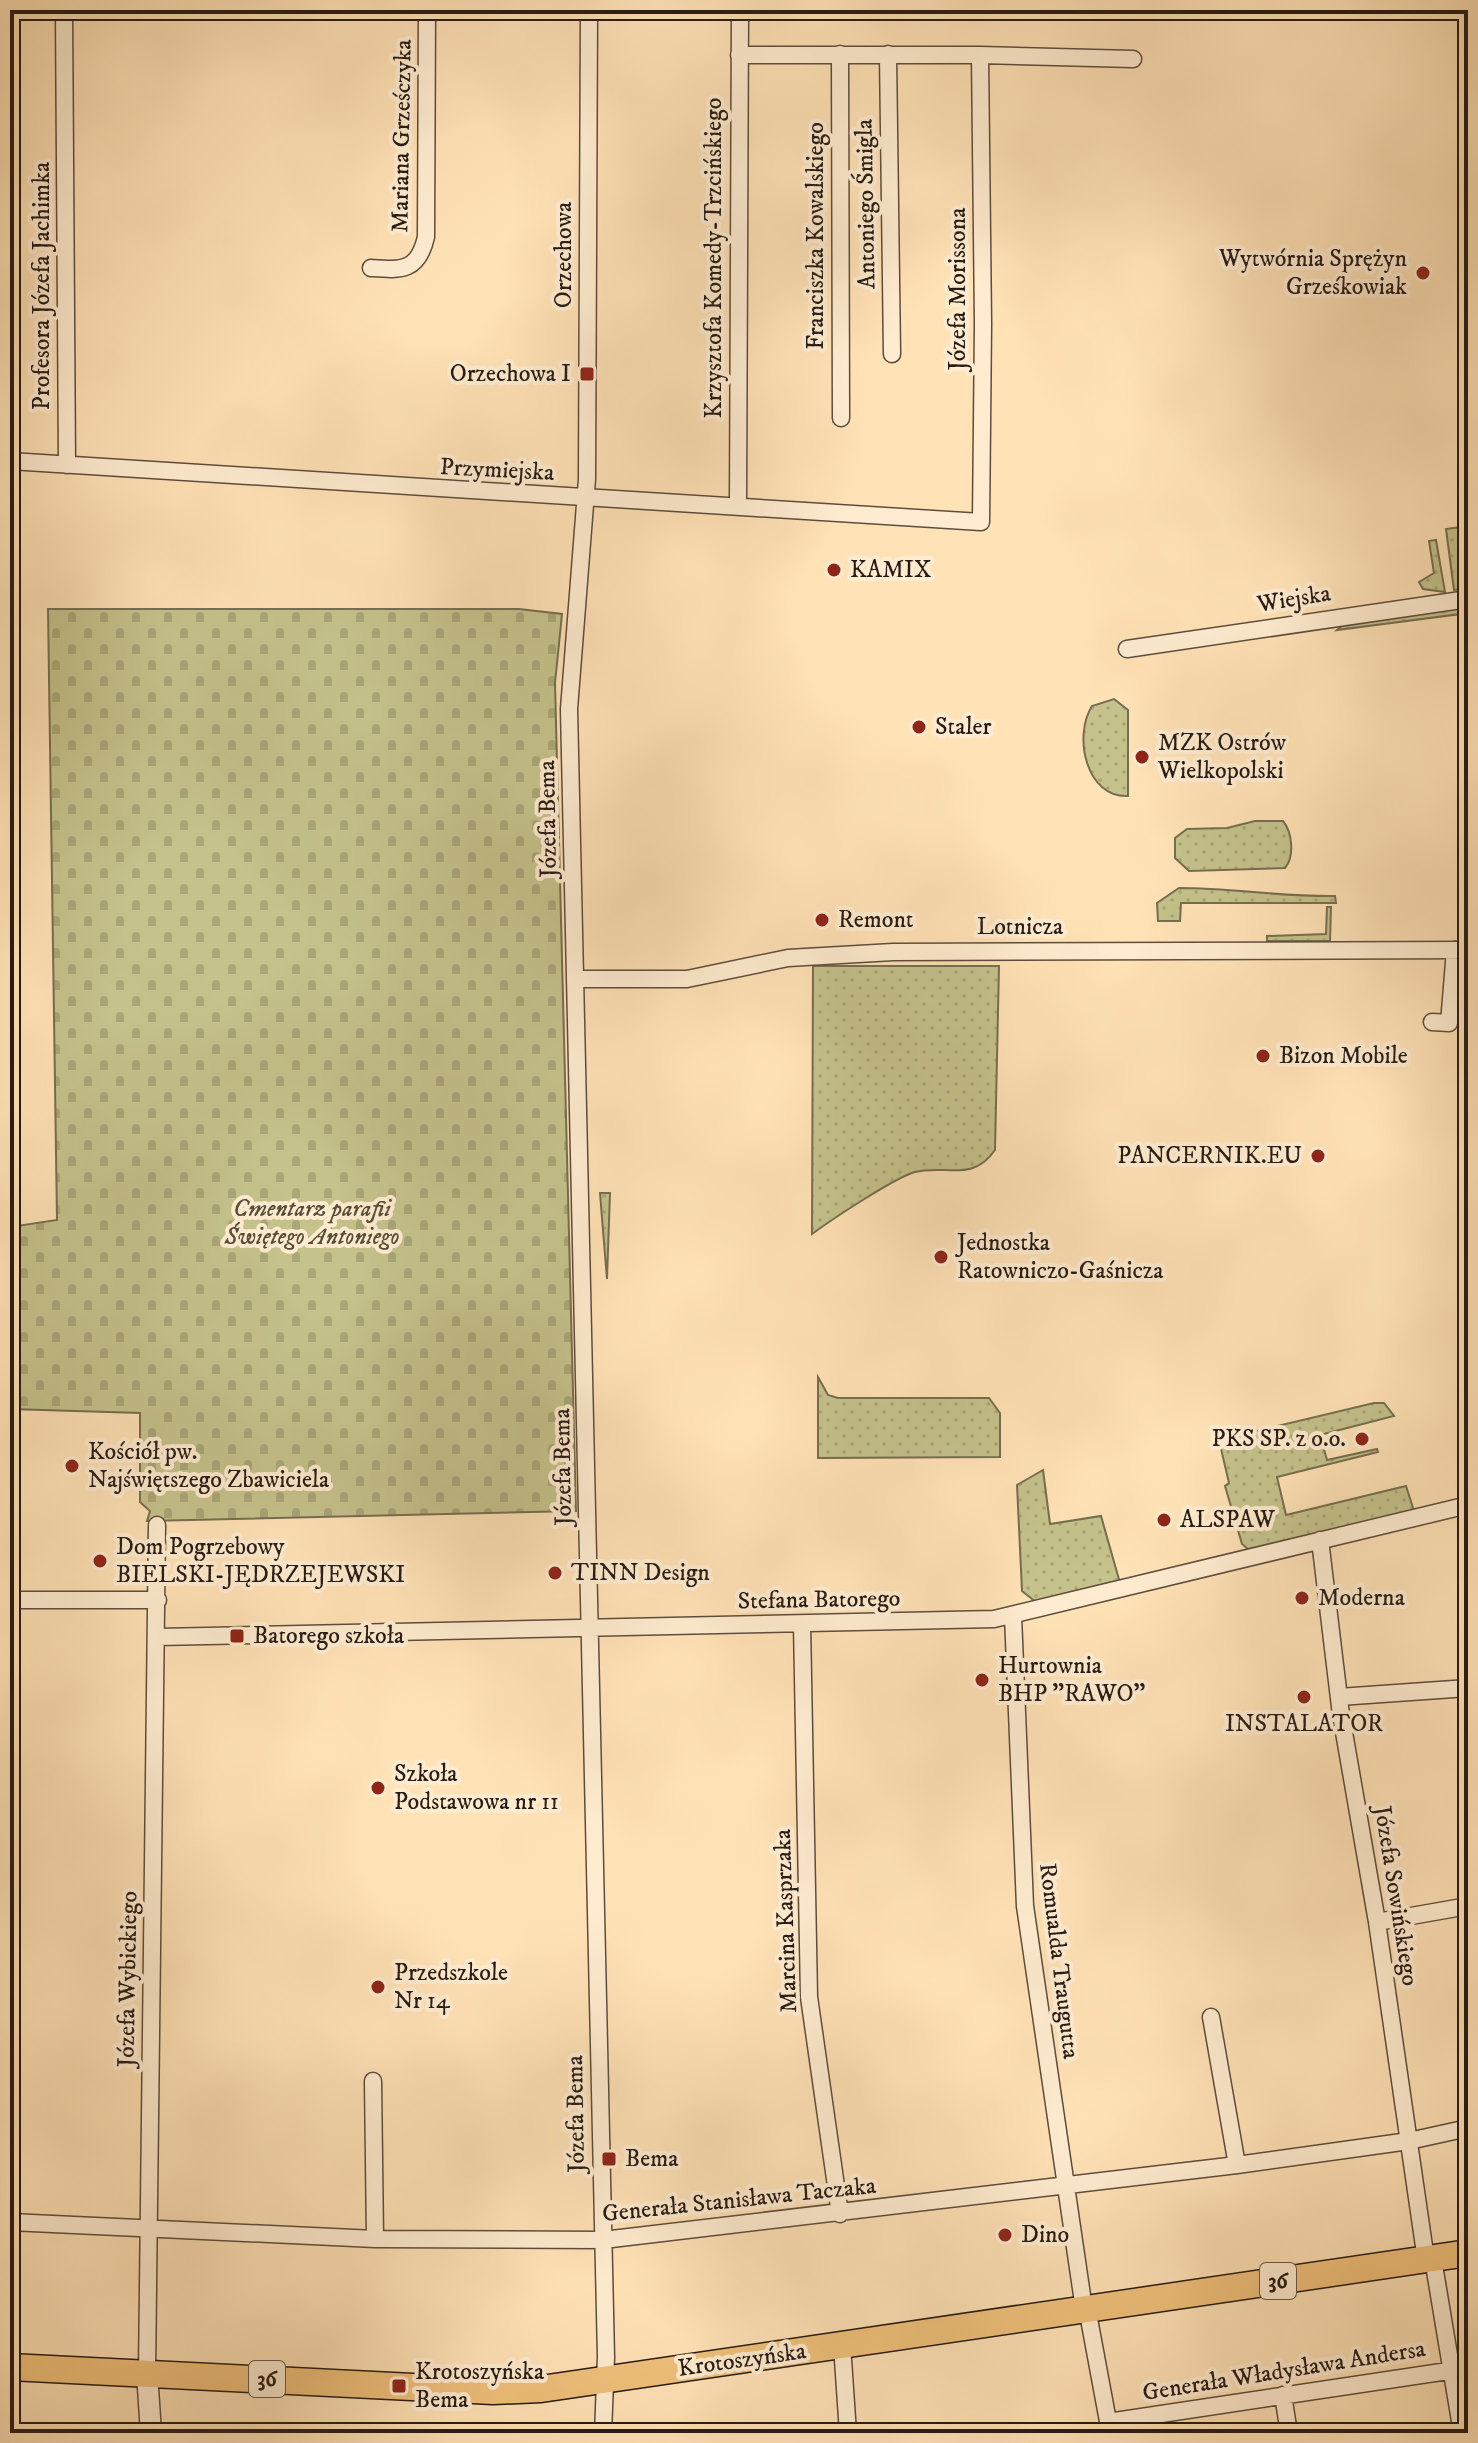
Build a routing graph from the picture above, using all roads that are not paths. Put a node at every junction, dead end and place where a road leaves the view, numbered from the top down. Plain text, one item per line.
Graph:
1 (64, 10) edge
2 (427, 10) edge
3 (589, 10) edge
4 (740, 10) edge
5 (840, 54) junction
6 (888, 54) junction
7 (739, 55) junction
8 (980, 55) junction
9 (1133, 59) dead end
10 (371, 268) dead end
11 (892, 354) dead end
12 (841, 418) dead end
13 (10, 461) edge
14 (67, 465) junction
15 (586, 500) junction
16 (738, 506) junction
17 (981, 522) joint
18 (1468, 599) edge
19 (1127, 649) dead end
20 (1461, 950) edge
21 (575, 979) junction
22 (1432, 1022) dead end
23 (1468, 1505) edge
24 (157, 1525) dead end
25 (1320, 1540) junction
26 (10, 1600) edge
27 (158, 1600) junction
28 (1013, 1616) junction
29 (802, 1624) junction
30 (591, 1629) junction
31 (158, 1637) junction
32 (1468, 1688) edge
33 (1339, 1697) junction
34 (1468, 1906) edge
35 (1377, 1922) junction
36 (1211, 2017) dead end
37 (373, 2081) dead end
38 (1468, 2128) edge
39 (1409, 2141) junction
40 (1237, 2165) junction
41 (1065, 2185) junction
42 (840, 2214) junction
43 (10, 2222) edge
44 (150, 2229) junction
45 (375, 2239) junction
46 (603, 2240) junction
47 (1468, 2253) edge
48 (1430, 2259) junction
49 (1086, 2308) junction
50 (842, 2345) junction
51 (10, 2367) edge
52 (1460, 2369) edge
53 (147, 2373) junction
54 (606, 2379) junction
55 (1283, 2395) junction
56 (1109, 2428) edge
57 (151, 2433) edge
58 (603, 2433) edge
59 (848, 2433) edge
60 (1289, 2433) edge
61 (1462, 2433) edge

1 - 14 street, Profesora Józefa Jachimka
2 - 10 street, Mariana Grześczyka
3 - 15 street, Orzechowa
4 - 7 street, Krzysztofa Komedy-Trzcińskiego
5 - 6 street
5 - 7 street
5 - 12 street, Franciszka Kowalskiego
6 - 8 street
6 - 11 street, Antoniego Śmigla
7 - 16 street, Krzysztofa Komedy-Trzcińskiego
8 - 9 street
8 - 17 street, Józefa Morissona
13 - 14 street, Przymiejska
14 - 15 street, Przymiejska
15 - 16 street, Przymiejska
15 - 21 street, Józefa Bema
16 - 17 street, Przymiejska
18 - 19 street, Wiejska
20 - 21 street, Lotnicza
20 - 22 street
21 - 30 street, Józefa Bema
23 - 25 street, Stefana Batorego
24 - 27 street, Józefa Wybickiego
25 - 28 street, Stefana Batorego
25 - 33 street, Józefa Sowińskiego
26 - 27 street
27 - 31 street, Józefa Wybickiego
28 - 29 street, Stefana Batorego
28 - 41 street, Romualda Traugutta
29 - 30 street, Stefana Batorego
29 - 42 street, Marcina Kasprzaka
30 - 31 street, Stefana Batorego
30 - 46 street, Józefa Bema
31 - 44 street, Józefa Wybickiego
32 - 33 street
33 - 35 street, Józefa Sowińskiego
34 - 35 street
35 - 39 street, Józefa Sowińskiego
36 - 40 street
37 - 45 street
38 - 39 street, Generała Stanisława Taczaka
39 - 40 street, Generała Stanisława Taczaka
39 - 48 street, Józefa Sowińskiego
40 - 41 street, Generała Stanisława Taczaka
41 - 42 street, Generała Stanisława Taczaka
41 - 49 street, Romualda Traugutta
42 - 46 street, Generała Stanisława Taczaka
43 - 44 street, Generała Stanisława Taczaka
44 - 45 street, Generała Stanisława Taczaka
44 - 53 street, Józefa Wybickiego
45 - 46 street, Generała Stanisława Taczaka
46 - 54 street, Józefa Bema
47 - 48 main road, Krotoszyńska / 36
48 - 49 main road, Krotoszyńska / 36
48 - 52 street, Józefa Sowińskiego
49 - 50 main road, Krotoszyńska / 36
49 - 56 street, Romualda Traugutta
50 - 54 main road, Krotoszyńska / 36
50 - 59 street
51 - 53 main road, Krotoszyńska / 36
52 - 55 street, Generała Władysława Andersa
52 - 61 street, Józefa Sowińskiego
53 - 54 main road, Krotoszyńska / 36
53 - 57 street, Józefa Wybickiego
54 - 58 street, Józefa Bema
55 - 56 street, Generała Władysława Andersa
55 - 60 street

